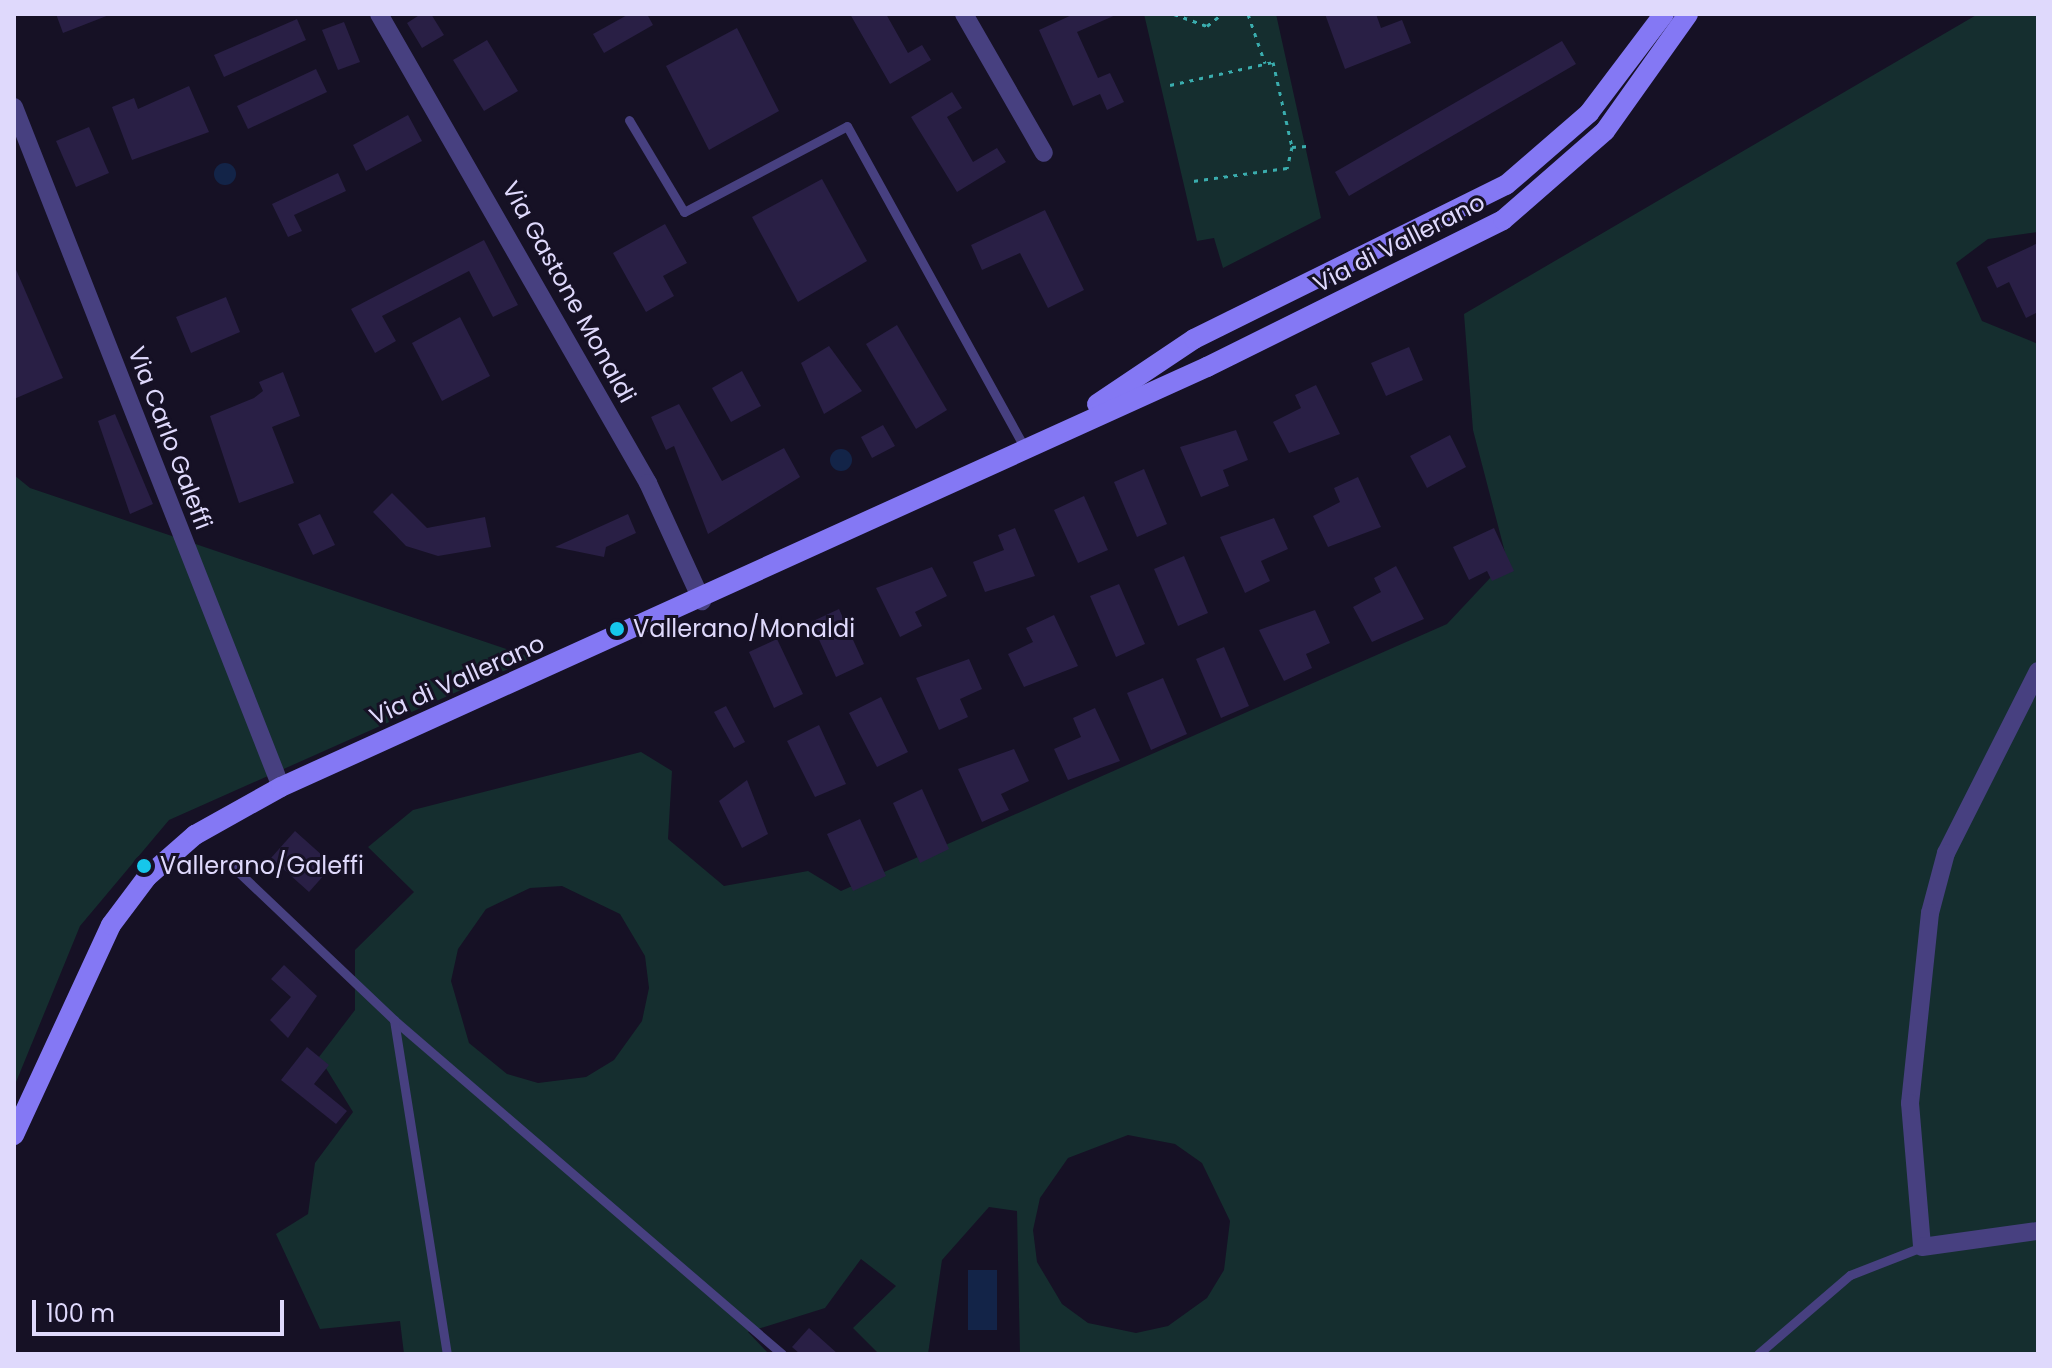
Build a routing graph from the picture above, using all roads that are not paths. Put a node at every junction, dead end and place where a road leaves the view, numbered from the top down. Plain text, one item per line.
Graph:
1 (379, 14) edge
2 (964, 14) edge
3 (1664, 14) edge
4 (1688, 14) edge
5 (14, 107) edge
6 (629, 120) dead end
7 (1044, 153) dead end
8 (1064, 426) junction
9 (1024, 446) junction
10 (702, 601) junction
11 (2038, 671) edge
12 (281, 787) junction
13 (232, 866) dead end
14 (394, 1020) junction
15 (14, 1135) edge
16 (2038, 1231) edge
17 (1922, 1247) junction
18 (447, 1354) edge
19 (782, 1354) edge
20 (1758, 1354) edge

1 - 10 street, Via Gastone Monaldi
2 - 7 street
3 - 8 street, Via di Vallerano
4 - 8 street, Via di Vallerano
5 - 12 street, Via Carlo Galeffi
6 - 9 lane
8 - 9 street, Via di Vallerano
9 - 10 street, Via di Vallerano
10 - 12 street, Via di Vallerano
11 - 17 street
12 - 15 street, Via di Vallerano
13 - 14 lane
14 - 18 lane
14 - 19 lane
16 - 17 street
17 - 20 lane

